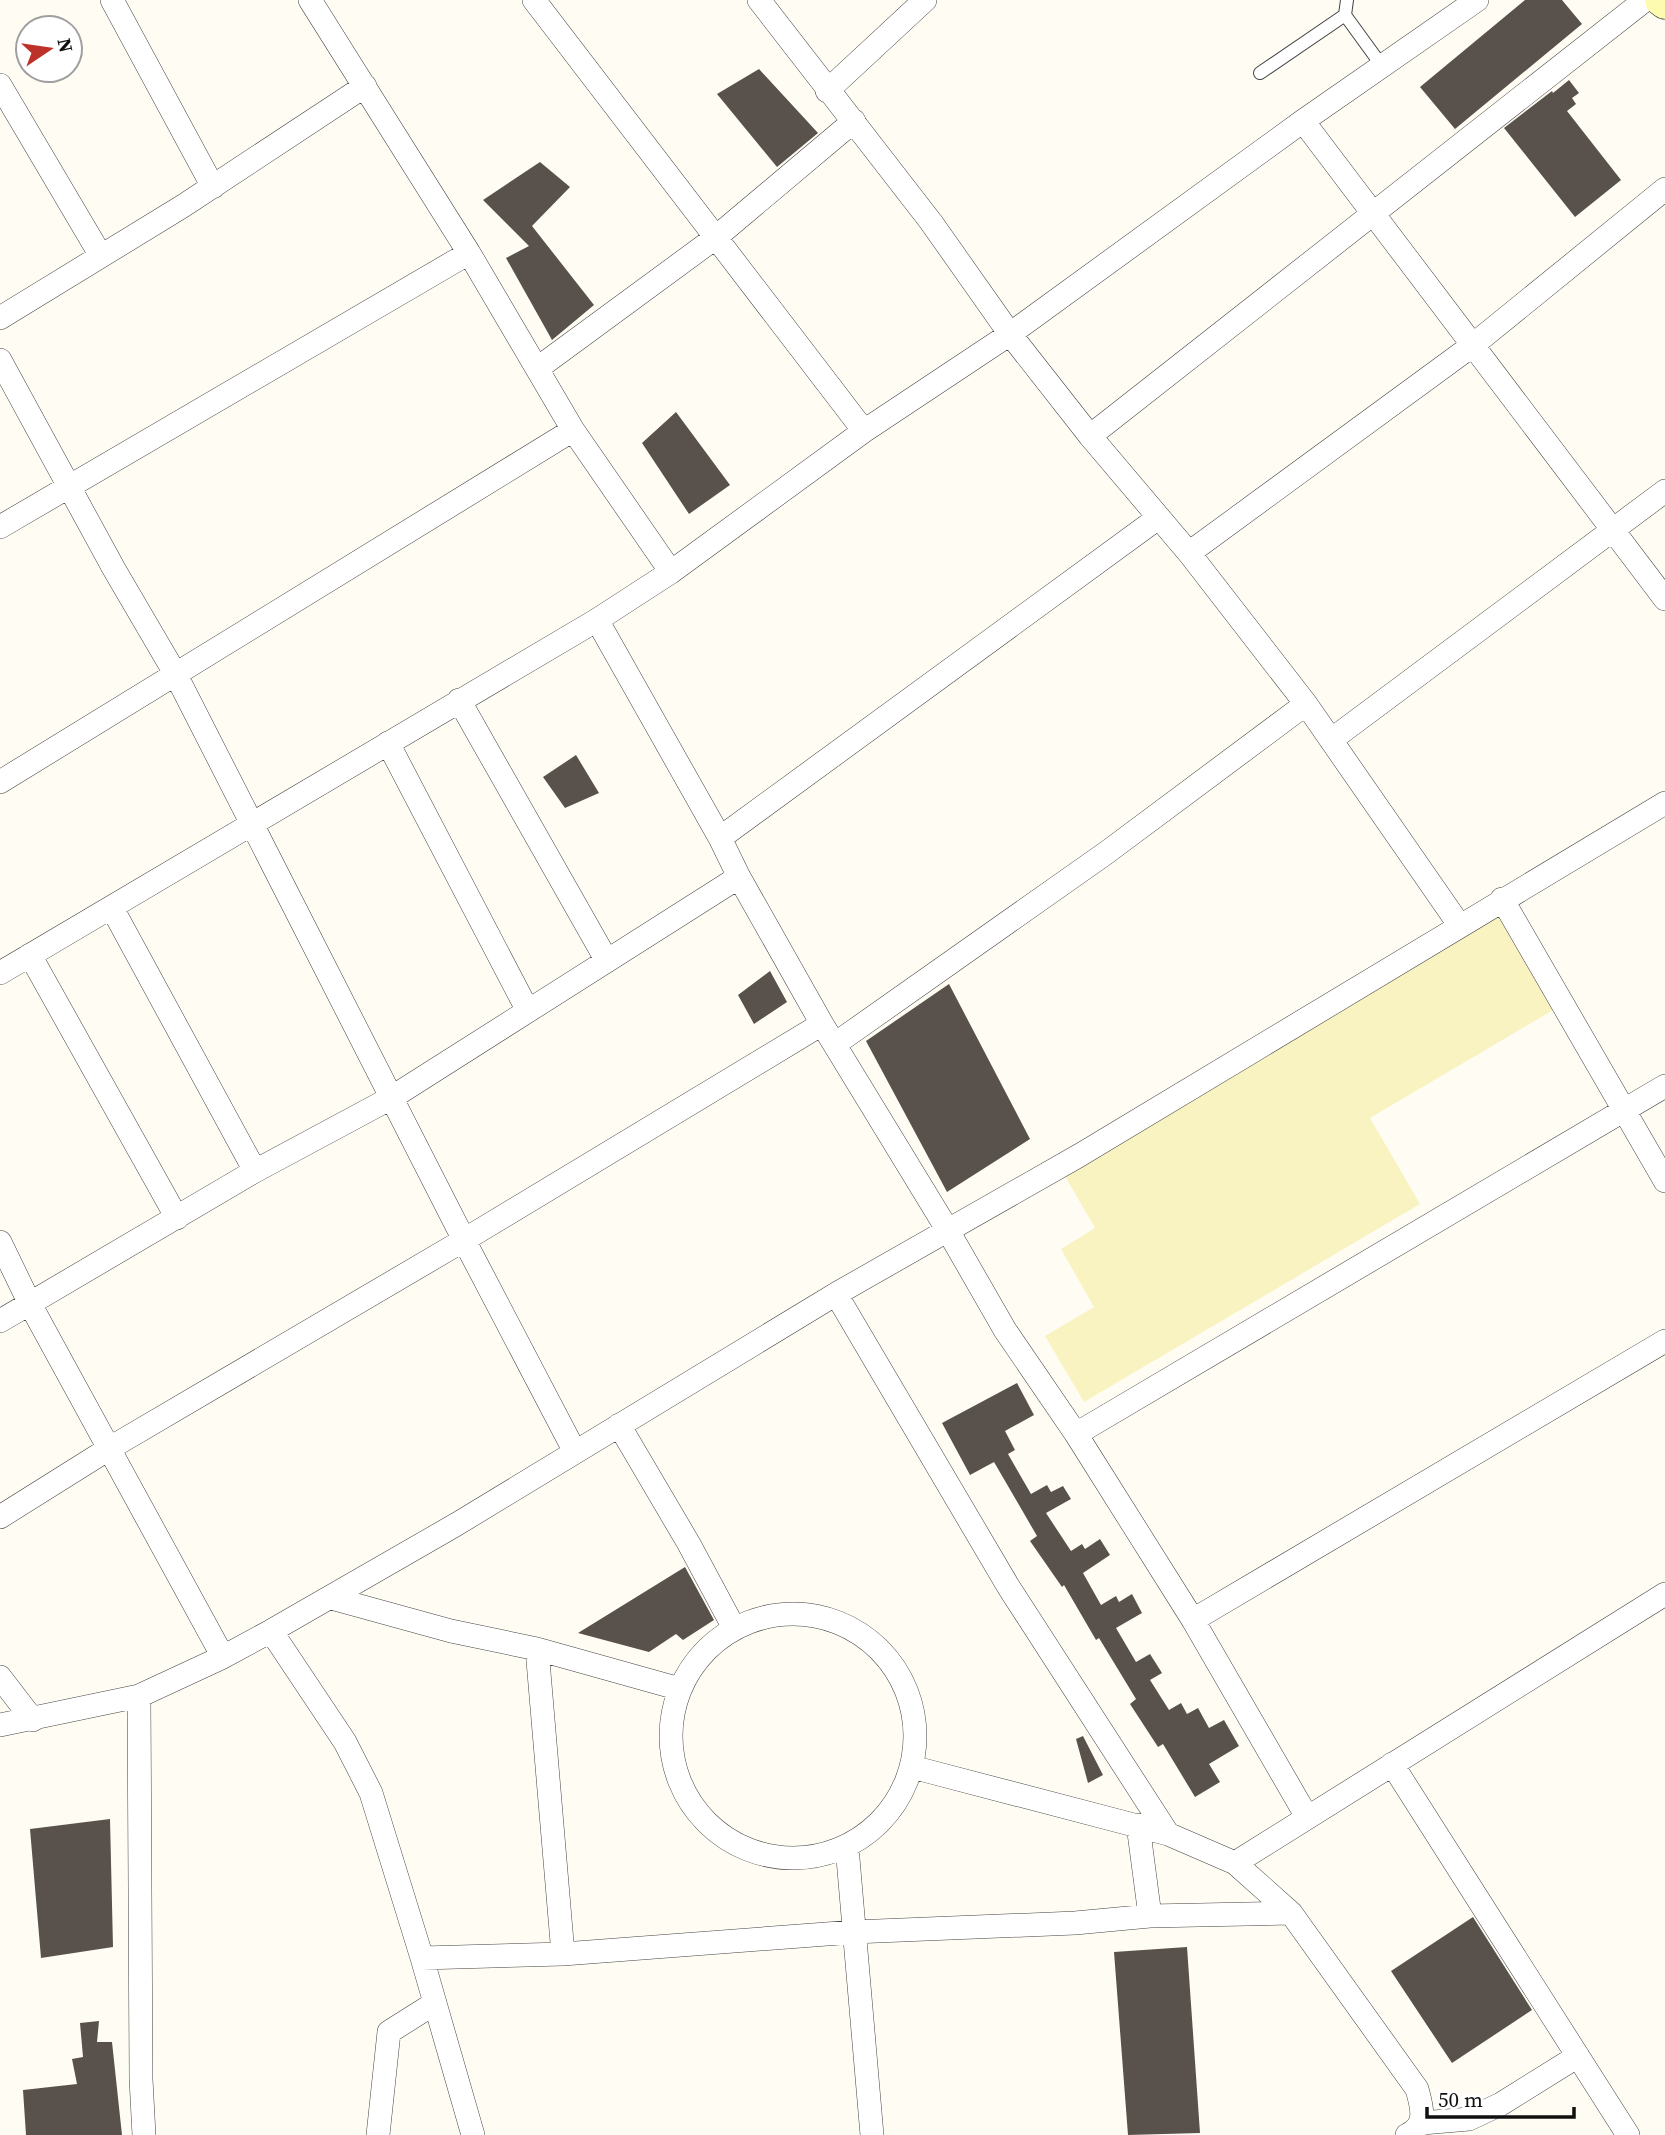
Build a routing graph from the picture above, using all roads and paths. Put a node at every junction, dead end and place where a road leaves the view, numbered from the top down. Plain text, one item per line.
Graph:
1 (113, 0) edge
2 (310, 0) edge
3 (534, 0) edge
4 (759, 0) edge
5 (925, 0) edge
6 (1347, 0) edge
7 (1477, 0) edge
8 (1645, 0) edge
9 (1345, 15) junction
10 (1382, 66) junction
11 (1260, 74) dead end
12 (0, 85) edge
13 (365, 86) junction
14 (827, 91) junction
15 (854, 121) junction
16 (1303, 121) junction
17 (213, 187) junction
18 (1665, 189) edge
19 (1374, 212) junction
20 (715, 238) junction
21 (469, 253) junction
22 (101, 256) junction
23 (0, 318) edge
24 (1010, 334) junction
25 (1474, 345) junction
26 (0, 360) edge
27 (538, 368) junction
28 (573, 430) junction
29 (864, 430) junction
30 (1090, 436) junction
31 (71, 486) junction
32 (1665, 491) edge
33 (1158, 518) junction
34 (0, 527) edge
35 (1613, 531) junction
36 (1189, 554) junction
37 (671, 572) junction
38 (1665, 599) edge
39 (597, 620) junction
40 (176, 675) junction
41 (459, 700) junction
42 (1306, 704) junction
43 (1331, 740) junction
44 (388, 743) junction
45 (0, 782) edge
46 (1665, 803) edge
47 (252, 825) junction
48 (720, 838) junction
49 (739, 877) junction
50 (1502, 900) junction
51 (111, 908) junction
52 (1460, 926) junction
53 (30, 955) junction
54 (607, 961) junction
55 (0, 973) edge
56 (528, 1011) junction
57 (822, 1024) junction
58 (835, 1044) junction
59 (1665, 1086) edge
60 (391, 1098) junction
61 (1624, 1110) junction
62 (254, 1171) junction
63 (1665, 1181) edge
64 (177, 1218) junction
65 (947, 1229) junction
66 (464, 1240) junction
67 (0, 1242) edge
68 (836, 1294) junction
69 (30, 1304) junction
70 (0, 1321) edge
71 (1665, 1341) edge
72 (619, 1426) junction
73 (1076, 1434) junction
74 (110, 1448) junction
75 (575, 1452) junction
76 (0, 1517) edge
77 (1665, 1594) edge
78 (331, 1598) junction
79 (1193, 1620) junction
80 (734, 1628) junction
81 (271, 1631) junction
82 (537, 1649) junction
83 (223, 1657) junction
84 (0, 1677) edge
85 (680, 1689) junction
86 (139, 1696) junction
87 (33, 1720) junction
88 (0, 1725) edge
89 (1392, 1764) junction
90 (912, 1767) junction
91 (1307, 1816) junction
92 (1138, 1825) junction
93 (1168, 1834) junction
94 (847, 1847) junction
95 (1235, 1864) junction
96 (1290, 1913) junction
97 (1150, 1916) junction
98 (853, 1932) junction
99 (563, 1954) junction
100 (422, 1958) junction
101 (435, 2003) junction
102 (1578, 2056) junction
103 (1414, 2129) edge
104 (144, 2135) edge
105 (378, 2135) edge
106 (473, 2135) edge
107 (872, 2135) edge
108 (1628, 2135) edge

1 - 17 street
2 - 13 street
3 - 20 street
4 - 14 street
5 - 14 street
6 - 9 lane
7 - 10 street
8 - 19 street
9 - 10 lane
9 - 11 lane
10 - 16 street
12 - 22 street
13 - 17 street
13 - 21 street
14 - 15 street
15 - 20 street
15 - 24 street
16 - 19 street
16 - 24 street
17 - 22 street
18 - 25 street
19 - 25 street
19 - 30 street
20 - 27 street
20 - 29 street
21 - 27 street
21 - 31 street
22 - 23 street
24 - 29 street
24 - 30 street
25 - 35 street
25 - 36 street
26 - 31 street
27 - 28 street
28 - 37 street
28 - 40 street
29 - 37 street
30 - 33 street
31 - 34 street
31 - 40 street
32 - 35 street
33 - 36 street
33 - 48 street
35 - 38 street
35 - 43 street
36 - 42 street
37 - 39 street
39 - 41 street
39 - 48 street
40 - 45 street
40 - 47 street
41 - 44 street
41 - 54 street
42 - 43 street
42 - 58 street
43 - 52 street
44 - 47 street
44 - 56 street
46 - 50 street
47 - 51 street
47 - 60 street
48 - 49 street
49 - 54 street
49 - 57 street
50 - 52 street
50 - 61 street
51 - 53 street
51 - 62 street
52 - 65 street
53 - 55 street
53 - 64 street
54 - 56 street
56 - 60 street
57 - 58 street
57 - 66 street
58 - 65 street
59 - 61 street
60 - 62 street
60 - 66 street
61 - 63 street
61 - 73 street
62 - 64 street
64 - 69 street
65 - 68 street
65 - 73 street
66 - 74 street
66 - 75 street
67 - 69 street
68 - 72 street
68 - 93 street
69 - 70 street
69 - 74 street
71 - 79 street
72 - 75 street
72 - 80 street
73 - 79 street
74 - 76 street
74 - 83 street
75 - 78 street
77 - 89 street
78 - 81 street
78 - 82 street
79 - 91 street
80 - 85 street
80 - 90 street
81 - 83 street
81 - 100 street
82 - 85 street
82 - 99 street
83 - 86 street
84 - 87 street
85 - 94 street
86 - 87 street
86 - 104 street
87 - 88 street
89 - 91 street
89 - 102 street
90 - 92 street
90 - 94 street
91 - 95 street
92 - 93 street
92 - 97 street
93 - 95 street
94 - 98 street
95 - 96 street
96 - 97 street
96 - 103 street
97 - 98 street
98 - 99 street
98 - 107 street
99 - 100 street
100 - 101 street
101 - 105 street
101 - 106 street
102 - 103 street
102 - 108 street

